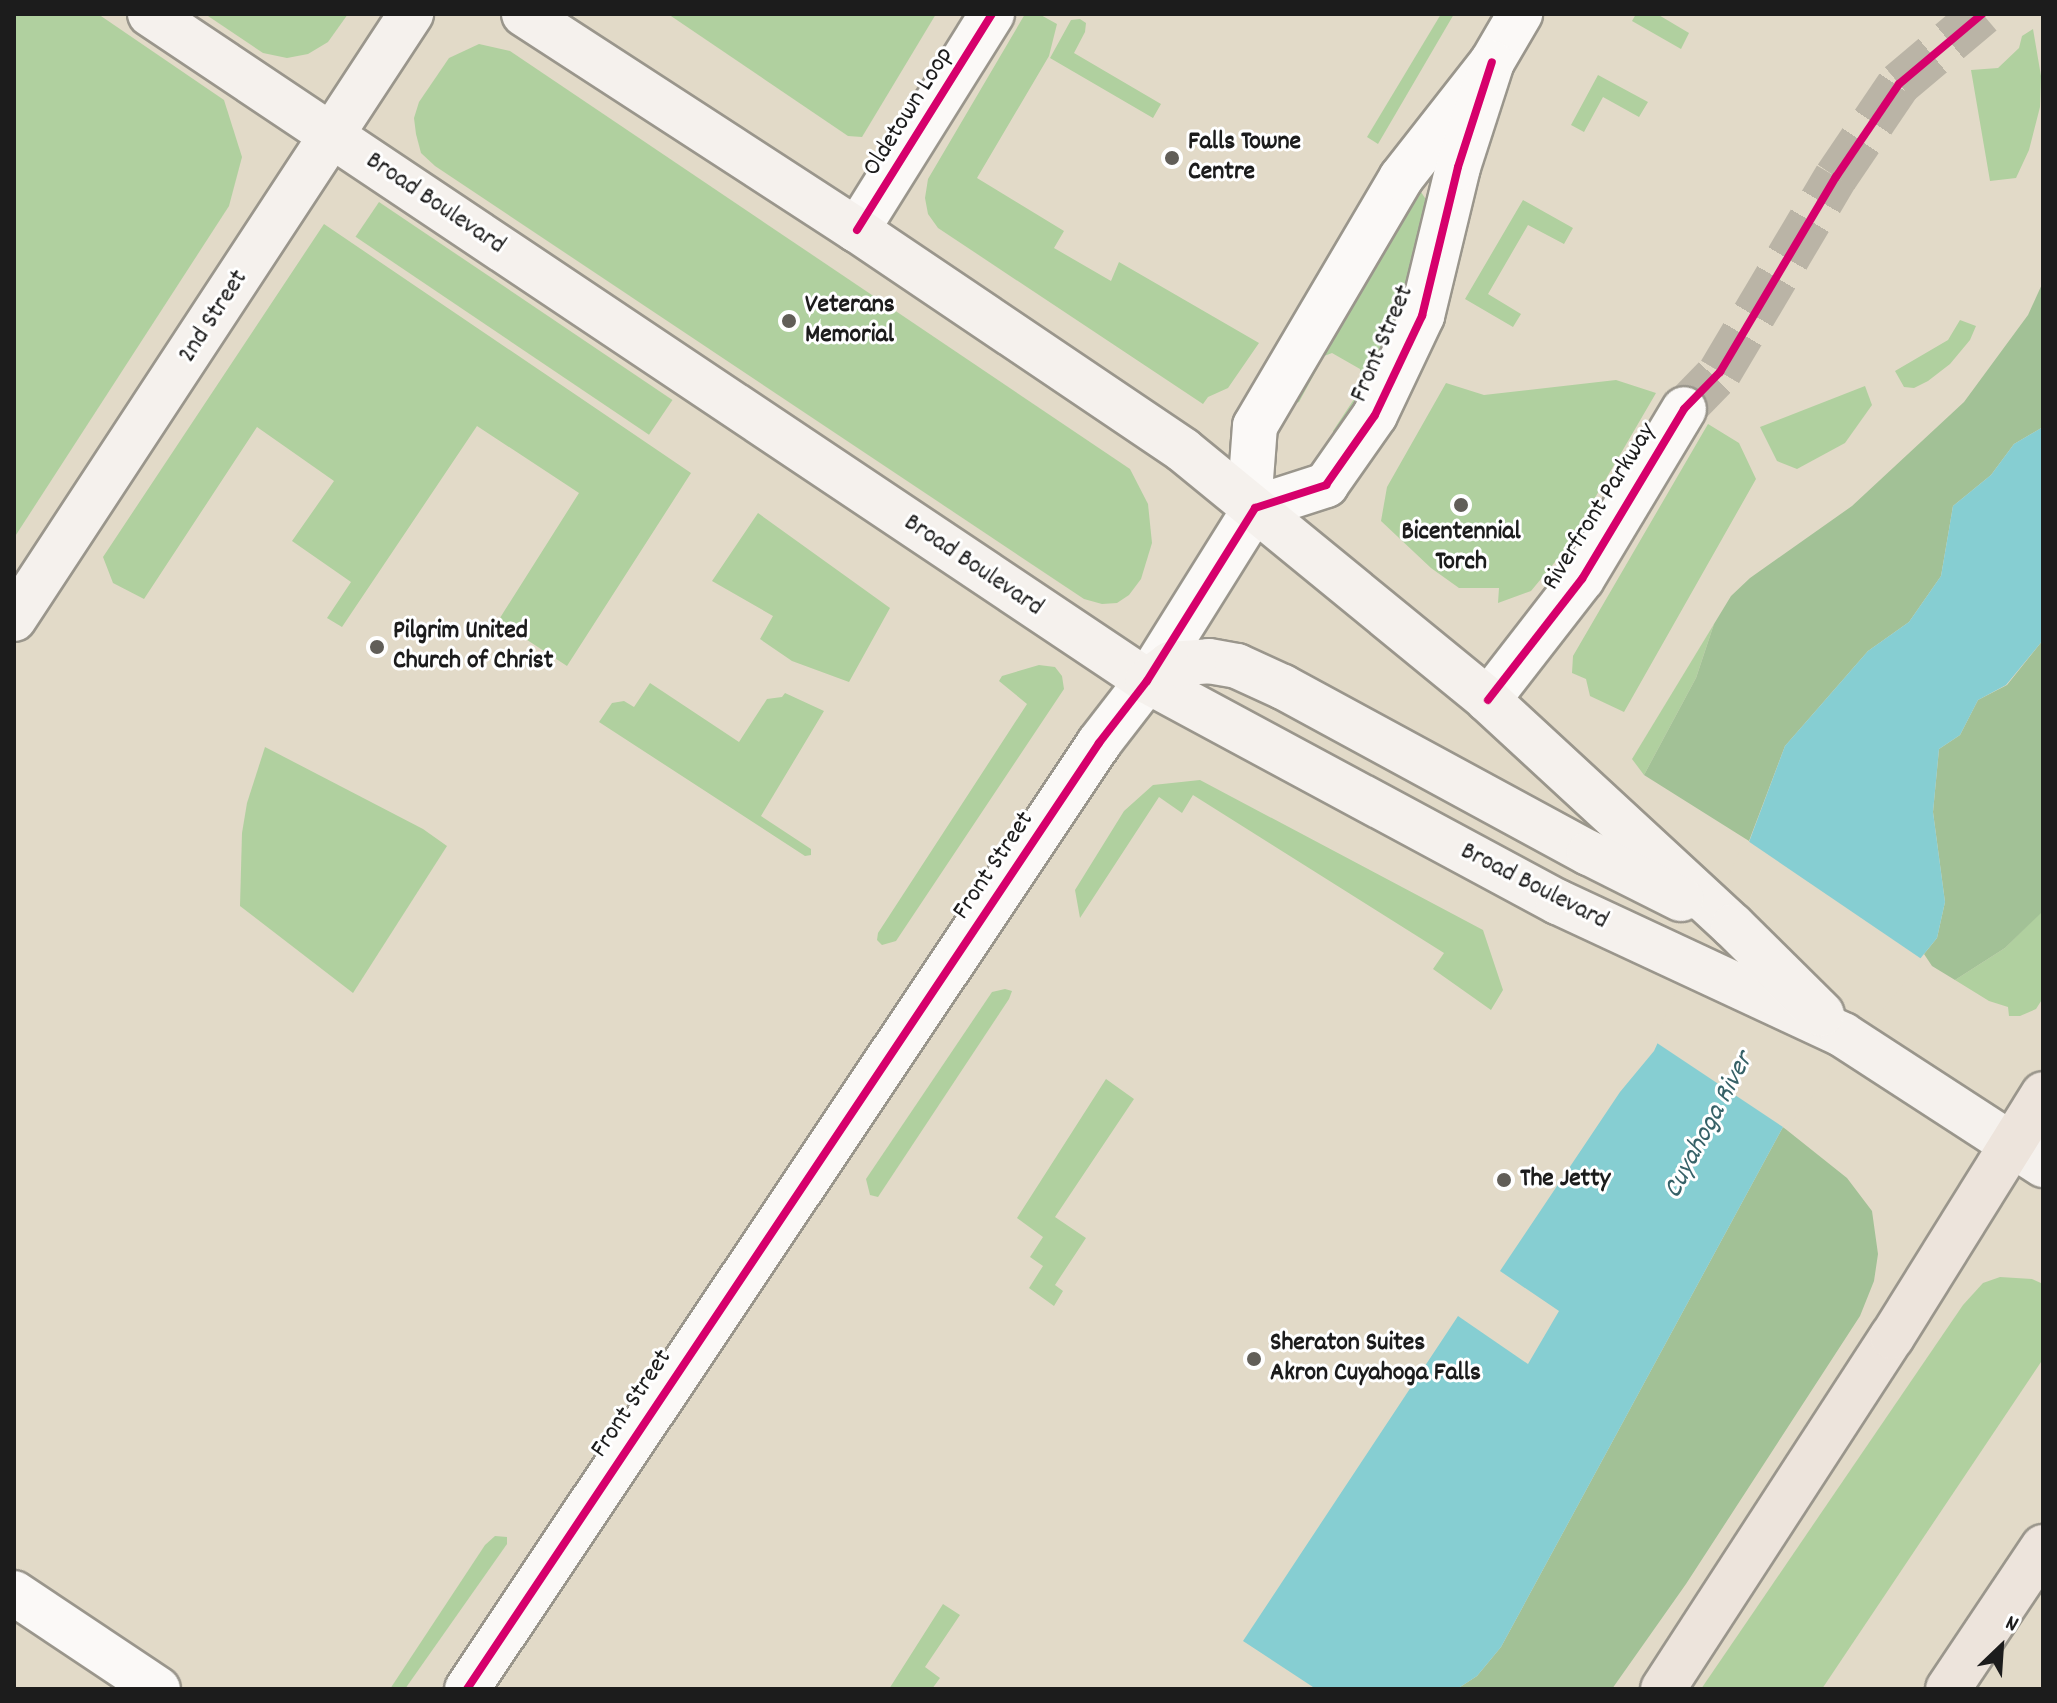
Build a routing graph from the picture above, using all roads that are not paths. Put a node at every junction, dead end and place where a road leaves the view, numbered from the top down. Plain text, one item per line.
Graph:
1 (150, 14) edge
2 (411, 14) edge
3 (524, 14) edge
4 (992, 14) edge
5 (1520, 14) edge
6 (1492, 62) junction
7 (332, 135) junction
8 (857, 230) junction
9 (1684, 409) tunnel mouth
10 (1255, 508) junction
11 (14, 619) edge
12 (1147, 681) junction
13 (1488, 700) junction
14 (1733, 926) junction
15 (1843, 1035) junction
16 (2043, 1094) edge
17 (2026, 1154) edge
18 (2043, 1547) edge
19 (14, 1593) edge
20 (158, 1689) edge
21 (467, 1689) edge
22 (1663, 1689) edge
23 (1948, 1689) edge

1 - 7 main road, Broad Boulevard
2 - 7 main road, 2nd Street
3 - 8 main road, Broad Boulevard
4 - 8 street, Oldetown Loop
5 - 6 street, Front Street
6 - 10 street, Front Street
6 - 10 street, Front Street
7 - 11 main road, 2nd Street
7 - 12 main road, Broad Boulevard
8 - 10 main road, Broad Boulevard
9 - 13 street, Riverfront Parkway
10 - 12 street, Front Street
10 - 13 main road, Broad Boulevard
12 - 14 main road
12 - 15 main road, Broad Boulevard
12 - 21 street, Front Street
13 - 14 main road, Broad Boulevard
14 - 15 main road, Broad Boulevard
15 - 17 main road, Broad Boulevard
16 - 17 highway
17 - 22 highway
18 - 23 highway
19 - 20 street

